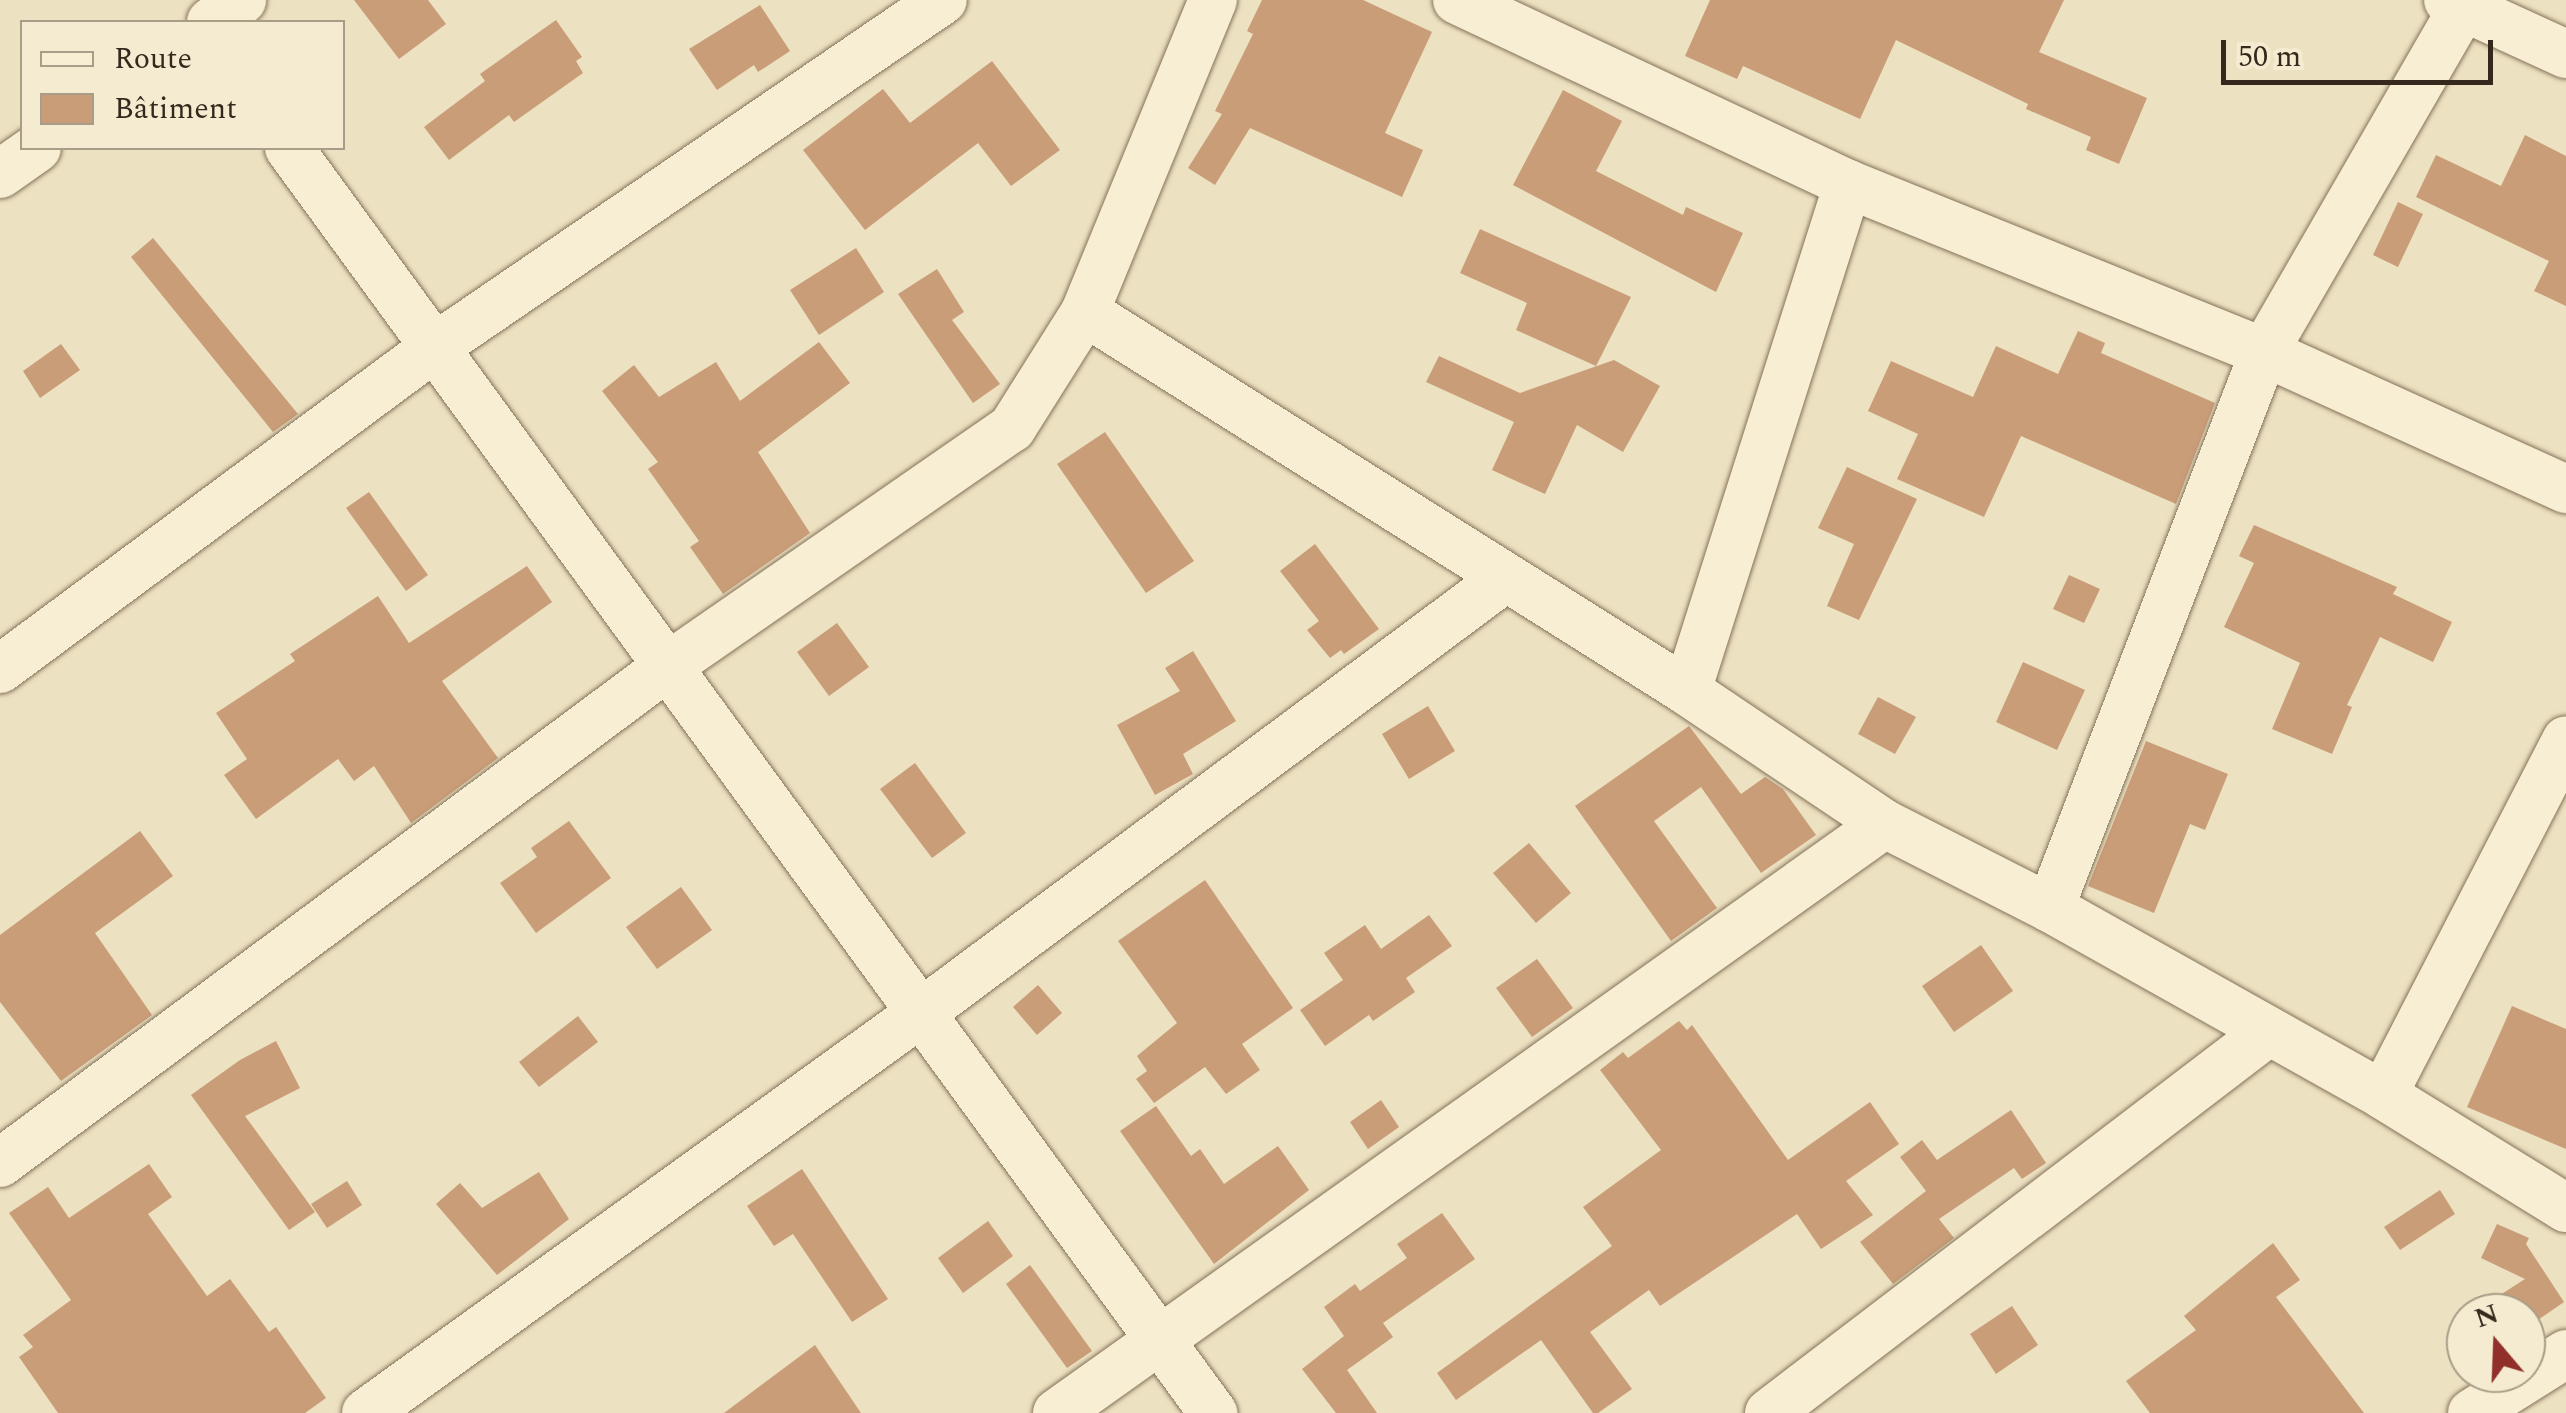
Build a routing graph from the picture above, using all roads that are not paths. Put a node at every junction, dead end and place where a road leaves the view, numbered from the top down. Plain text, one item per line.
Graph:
1 (242, 0) edge
2 (943, 0) edge
3 (1212, 0) edge
4 (1458, 0) edge
5 (2459, 3) edge
6 (1515, 12) edge
7 (215, 20) edge
8 (2566, 54) edge
9 (34, 150) edge
10 (291, 150) edge
11 (0, 174) edge
12 (1848, 184) junction
13 (1085, 312) junction
14 (435, 347) junction
15 (2264, 352) junction
16 (2566, 488) edge
17 (1504, 579) junction
18 (668, 666) junction
19 (0, 669) edge
20 (1688, 691) junction
21 (2566, 740) edge
22 (1885, 824) junction
23 (2050, 908) junction
24 (922, 1012) junction
25 (2267, 1033) junction
26 (2383, 1095) junction
27 (0, 1163) edge
28 (2566, 1208) edge
29 (1158, 1338) junction
30 (2566, 1354) edge
31 (366, 1413) edge
32 (1056, 1413) edge
33 (1212, 1413) edge
34 (1769, 1413) edge
35 (2472, 1413) edge

1 - 7 street
2 - 14 street
3 - 13 street
4 - 6 street
5 - 8 street
5 - 15 street
6 - 12 street
9 - 11 street
10 - 14 street
12 - 15 street
12 - 20 street
13 - 17 street
13 - 18 street
14 - 18 street
14 - 19 street
15 - 16 street
15 - 23 street
17 - 20 street
17 - 24 street
18 - 24 street
18 - 27 street
20 - 22 street
21 - 26 street
22 - 23 street
22 - 29 street
23 - 25 street
24 - 29 street
24 - 31 street
25 - 26 street
25 - 34 street
26 - 28 street
29 - 32 street
29 - 33 street
30 - 35 street

